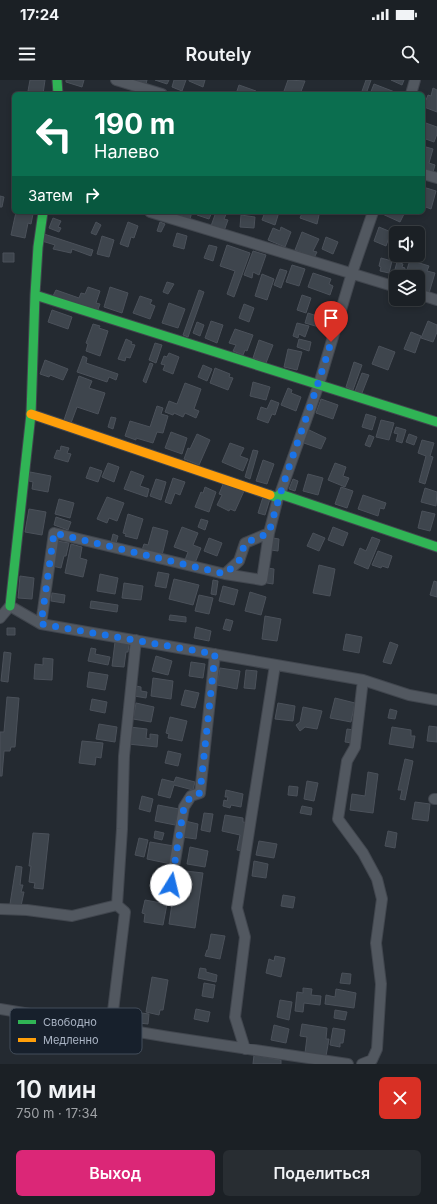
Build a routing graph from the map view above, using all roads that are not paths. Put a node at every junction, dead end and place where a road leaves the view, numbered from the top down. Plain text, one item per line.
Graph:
1 (57, 80) edge
2 (116, 80) edge
3 (415, 80) edge
4 (58, 92) edge
5 (155, 92) edge
6 (412, 92) edge
7 (425, 175) edge
8 (437, 178) edge
9 (43, 214) edge
10 (157, 214) edge
11 (372, 214) edge
12 (352, 273) junction
13 (389, 285) edge
14 (35, 295) junction
15 (425, 296) edge
16 (437, 300) edge
17 (319, 384) junction
18 (32, 414) junction
19 (437, 422) edge
20 (279, 496) junction
21 (269, 533) junction
22 (437, 547) edge
23 (225, 574) junction
24 (10, 606) junction
25 (0, 618) edge
26 (41, 624) junction
27 (136, 640) junction
28 (215, 654) junction
29 (275, 665) junction
30 (363, 680) junction
31 (437, 700) edge
32 (171, 885) dead end
33 (117, 905) junction
34 (0, 909) edge
35 (112, 1008) edge
36 (0, 1009) edge
37 (10, 1011) edge
38 (142, 1032) edge
39 (245, 1049) junction
40 (348, 1064) edge
41 (362, 1064) edge

1 - 4 street
2 - 5 street
3 - 6 street
7 - 8 street
9 - 14 street
10 - 12 street
11 - 12 street
12 - 13 street
12 - 17 street
14 - 17 street
14 - 18 street
15 - 16 street
17 - 19 street
17 - 20 street
18 - 20 street
18 - 24 street
20 - 21 street
20 - 22 street
21 - 23 street
21 - 23 street
23 - 26 street
24 - 25 street
24 - 26 street
26 - 27 street
27 - 28 street
27 - 33 street
28 - 29 street
28 - 32 street
29 - 30 street
29 - 39 street
30 - 31 street
30 - 41 street
33 - 34 street
33 - 35 street
36 - 37 street
38 - 39 street
39 - 40 street

